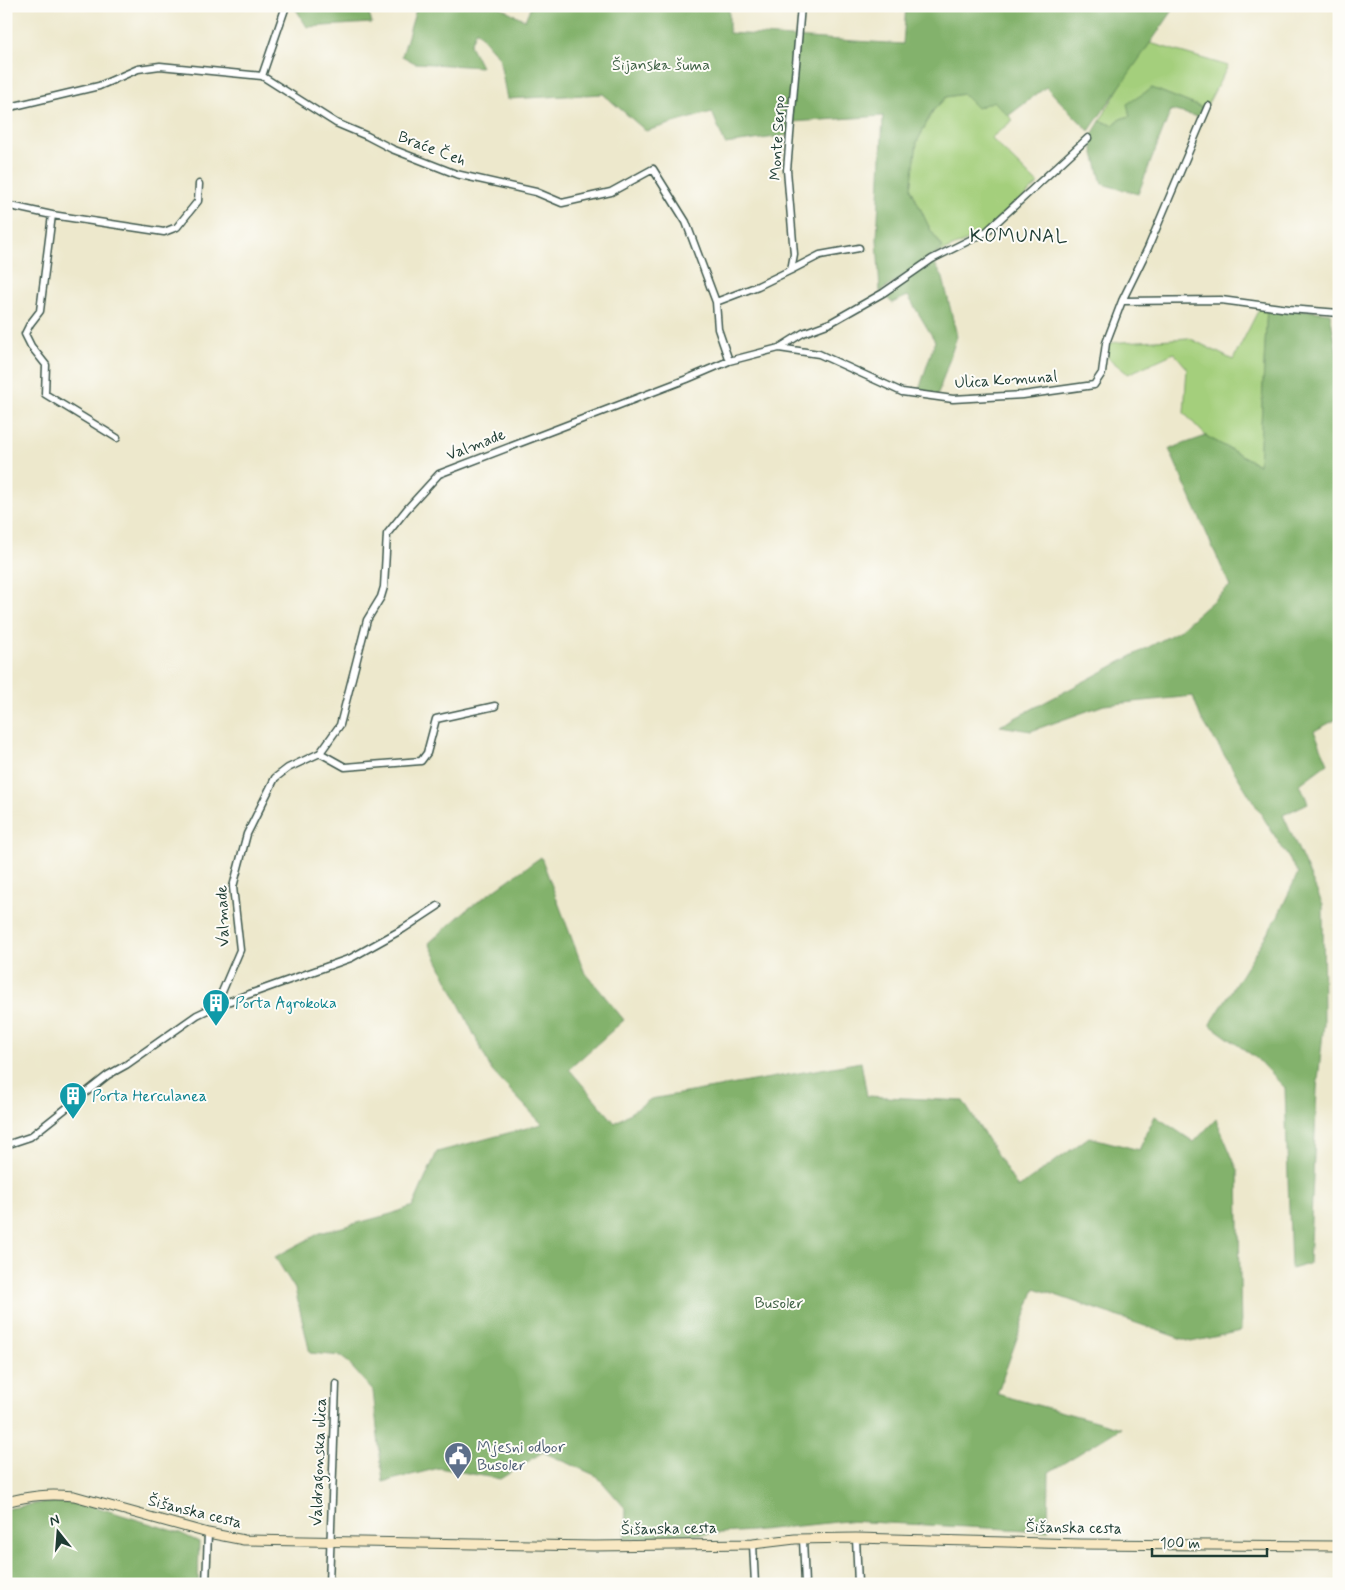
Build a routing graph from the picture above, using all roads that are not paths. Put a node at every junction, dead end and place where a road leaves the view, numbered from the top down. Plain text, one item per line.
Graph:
1 (286, 6) edge
2 (801, 6) edge
3 (262, 76) junction
4 (1208, 106) dead end
5 (6, 108) edge
6 (1088, 138) dead end
7 (199, 184) dead end
8 (6, 204) edge
9 (52, 215) junction
10 (859, 248) dead end
11 (791, 270) junction
12 (1122, 301) junction
13 (716, 302) junction
14 (1339, 313) edge
15 (779, 348) junction
16 (729, 361) junction
17 (117, 438) dead end
18 (495, 706) dead end
19 (320, 753) junction
20 (438, 906) dead end
21 (216, 1006) junction
22 (6, 1145) edge
23 (336, 1384) dead end
24 (6, 1502) edge
25 (208, 1533) junction
26 (856, 1538) junction
27 (803, 1539) junction
28 (330, 1541) junction
29 (753, 1544) junction
30 (1339, 1546) edge
31 (206, 1584) edge
32 (329, 1584) edge
33 (755, 1584) edge
34 (805, 1584) edge
35 (858, 1584) edge

1 - 3 street
2 - 11 street, Monte Serpo
3 - 5 street, Braće Čeh
3 - 13 street, Braće Čeh
4 - 12 street, Ulica Komunal
6 - 15 street, Ulica Komunal
7 - 9 street
8 - 9 street
9 - 17 street
10 - 11 street
11 - 13 street
12 - 14 street
12 - 15 street, Ulica Komunal
13 - 16 street, Braće Čeh
15 - 16 street, Ulica Komunal
16 - 19 street, Valmade
18 - 19 street
19 - 21 street, Valmade
20 - 21 street
21 - 22 street
23 - 28 street, Valdragonska ulica
24 - 25 main road, Šišanska cesta
25 - 28 main road, Šišanska cesta
25 - 31 street
26 - 27 main road, Šišanska cesta
26 - 30 main road, Šišanska cesta
26 - 35 street
27 - 29 main road, Šišanska cesta
27 - 34 street
28 - 29 main road, Šišanska cesta
28 - 32 street, Valdragonska ulica
29 - 33 street

